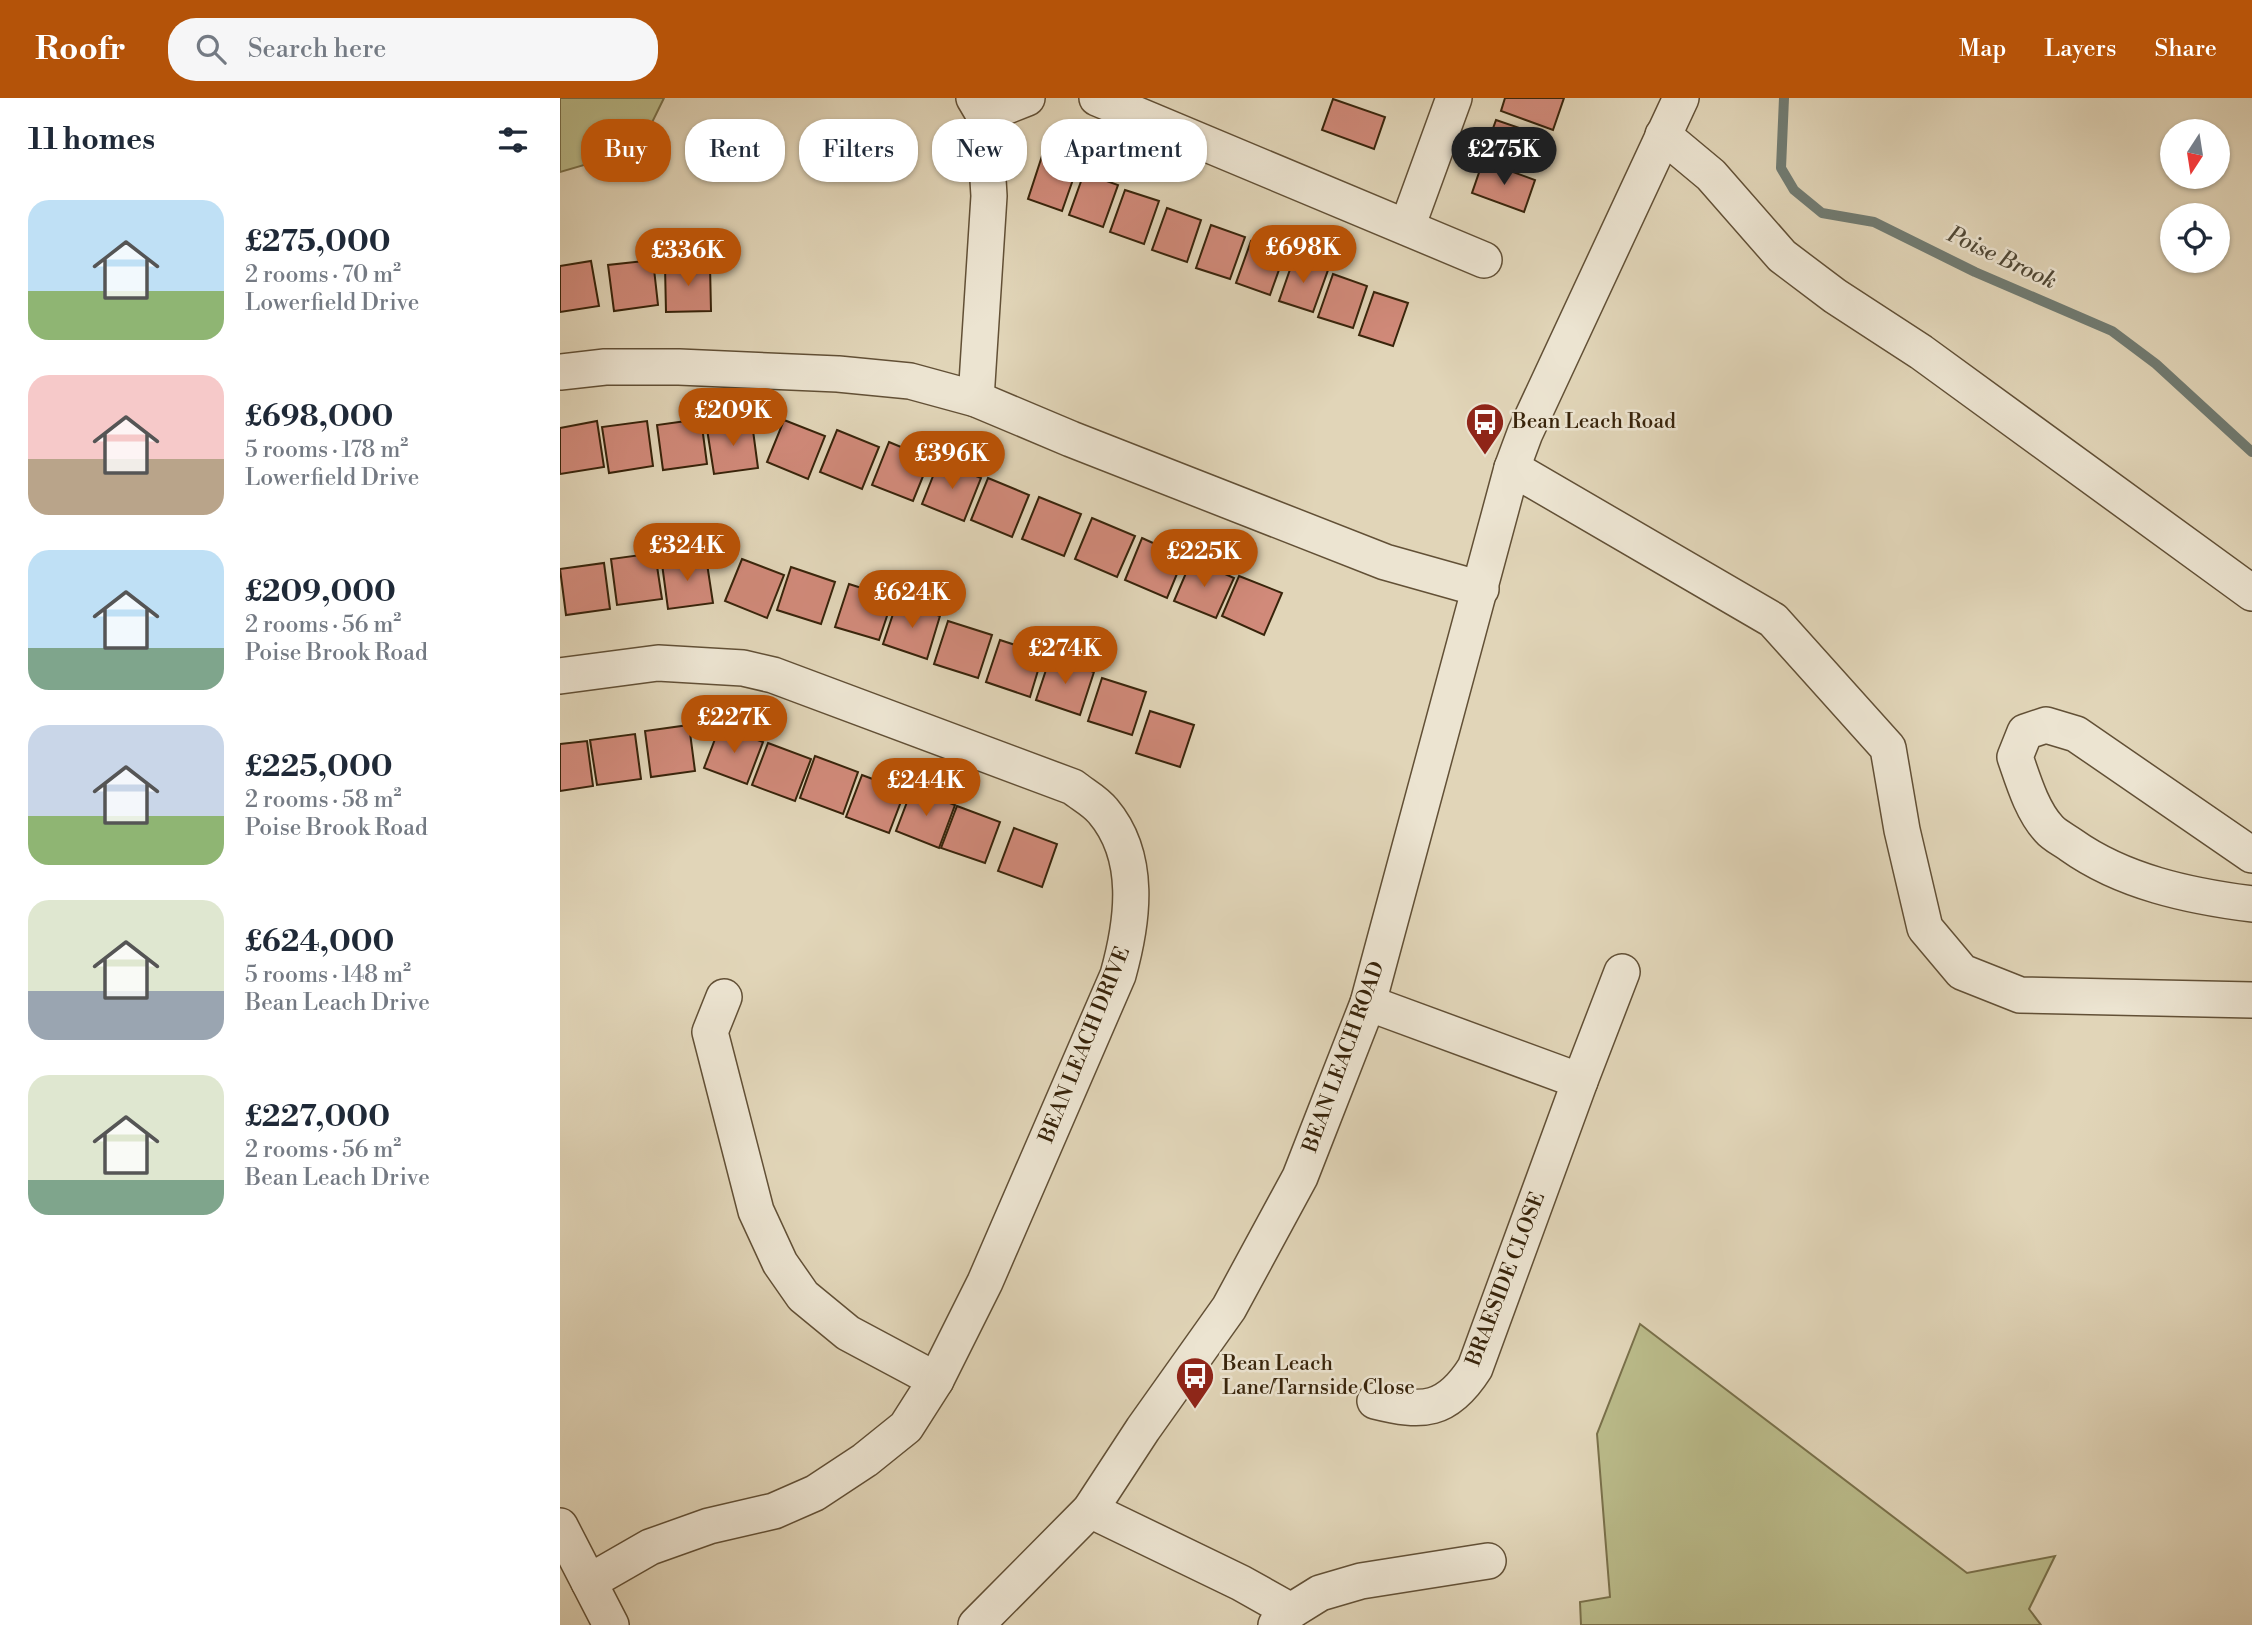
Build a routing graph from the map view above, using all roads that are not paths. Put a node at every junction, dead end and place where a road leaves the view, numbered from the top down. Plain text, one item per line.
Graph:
1 (1027, 98) edge
2 (1097, 98) edge
3 (1454, 98) edge
4 (1681, 98) edge
5 (979, 107) edge
6 (1663, 135) junction
7 (1407, 227) junction
8 (1484, 260) dead end
9 (560, 372) edge
10 (976, 399) junction
11 (1512, 468) junction
12 (1481, 589) junction
13 (2252, 593) edge
14 (560, 676) edge
15 (2252, 855) edge
16 (2252, 905) edge
17 (1622, 972) dead end
18 (724, 997) dead end
19 (2252, 1000) edge
20 (1368, 1003) junction
21 (1580, 1081) junction
22 (936, 1380) junction
23 (1375, 1399) dead end
24 (1090, 1510) junction
25 (560, 1526) edge
26 (1488, 1561) dead end
27 (589, 1582) junction
28 (1284, 1618) edge
29 (608, 1624) edge
30 (976, 1625) edge

1 - 5 street
2 - 7 street
3 - 7 street
4 - 6 street, BEAN LEACH ROAD
5 - 10 street
6 - 11 street, BEAN LEACH ROAD
6 - 13 street
7 - 8 street
9 - 10 street
10 - 12 street
11 - 12 street, BEAN LEACH ROAD
11 - 19 street
12 - 20 street, BEAN LEACH ROAD
14 - 22 street, BEAN LEACH DRIVE
15 - 16 street
17 - 21 street, BRAESIDE CLOSE
18 - 22 street
20 - 21 street
20 - 24 street, BEAN LEACH ROAD
21 - 23 street, BRAESIDE CLOSE
22 - 27 street, BEAN LEACH DRIVE
24 - 28 street
24 - 30 street, BEAN LEACH ROAD
25 - 27 street
26 - 28 street
27 - 29 street

